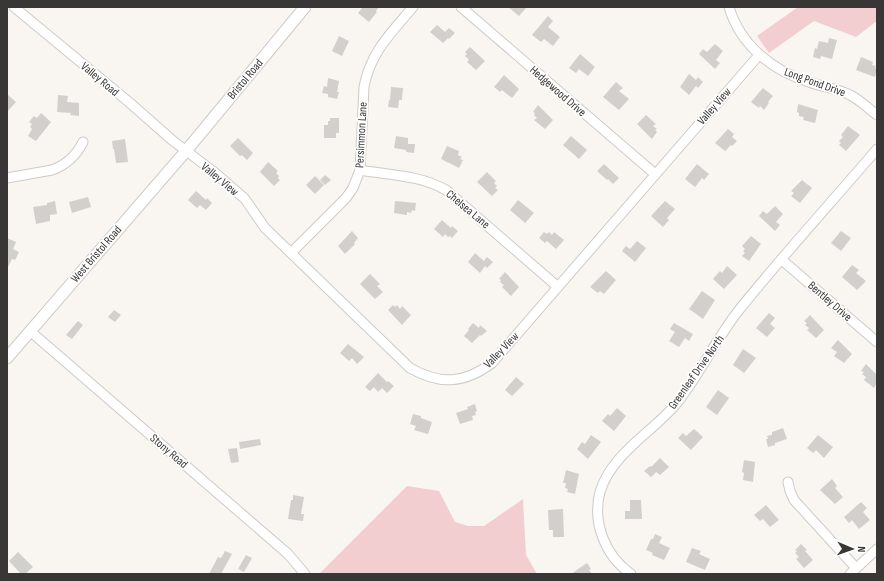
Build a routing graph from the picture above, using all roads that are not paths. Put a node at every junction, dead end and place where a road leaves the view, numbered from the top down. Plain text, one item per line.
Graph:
1 (14, 7) edge
2 (305, 7) edge
3 (413, 7) edge
4 (461, 7) edge
5 (729, 7) edge
6 (759, 55) junction
7 (877, 115) edge
8 (83, 142) dead end
9 (877, 149) edge
10 (186, 151) junction
11 (360, 170) junction
12 (655, 174) junction
13 (7, 178) edge
14 (291, 253) junction
15 (782, 260) junction
16 (558, 287) junction
17 (30, 331) junction
18 (877, 342) edge
19 (7, 358) edge
20 (788, 482) dead end
21 (877, 549) edge
22 (853, 571) edge
23 (305, 574) edge
24 (631, 574) edge

1 - 10 street, Valley Road
2 - 10 main road, Bristol Road
3 - 11 street, Persimmon Lane
4 - 12 street, Hedgewood Drive
5 - 6 street, Long Pond Drive
6 - 7 street, Long Pond Drive
6 - 12 street, Valley View
8 - 13 street
9 - 15 street, Greenleaf Drive North
10 - 14 street, Valley View
10 - 17 main road, West Bristol Road
11 - 14 street, Persimmon Lane
11 - 16 street, Chelsea Lane
12 - 16 street, Valley View
14 - 16 street, Valley View
15 - 18 street, Bentley Drive
15 - 24 street, Greenleaf Drive North
17 - 19 main road, West Bristol Road
17 - 23 street, Stony Road
20 - 22 street
21 - 22 street

